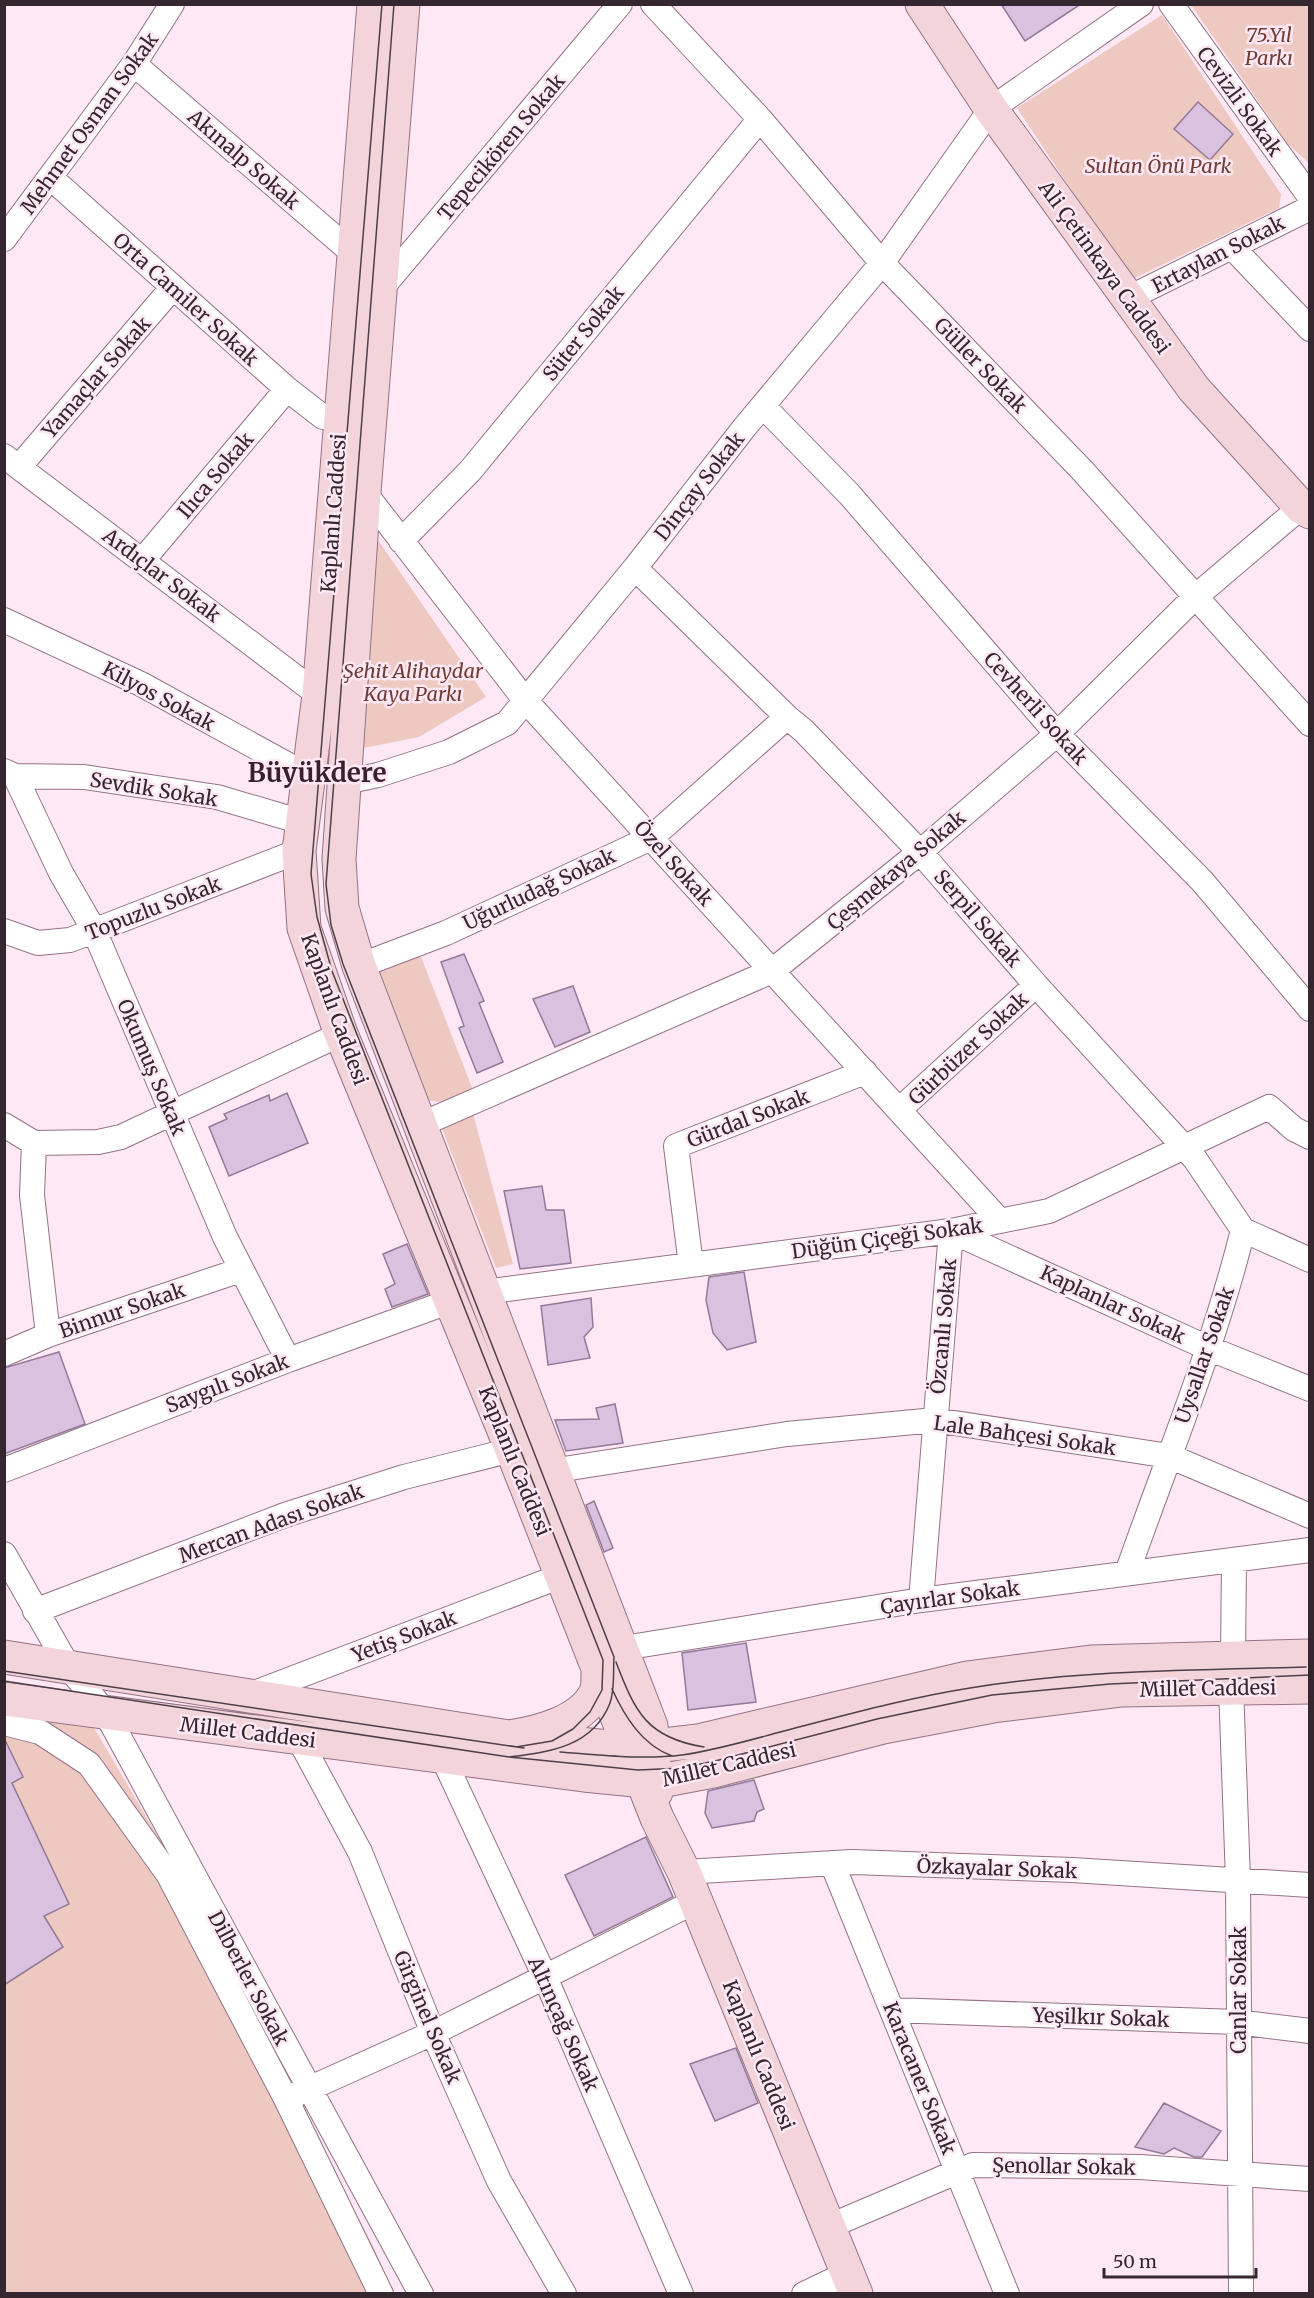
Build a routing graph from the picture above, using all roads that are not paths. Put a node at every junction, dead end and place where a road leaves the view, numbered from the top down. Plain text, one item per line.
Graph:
1 (172, 4) edge
2 (374, 4) edge
3 (403, 4) edge
4 (620, 4) edge
5 (653, 4) edge
6 (922, 4) edge
7 (1141, 4) edge
8 (1171, 4) edge
9 (134, 64) junction
10 (990, 109) junction
11 (760, 119) junction
12 (51, 178) junction
13 (1310, 197) edge
14 (1310, 208) edge
15 (4, 239) edge
16 (1232, 247) junction
17 (354, 254) junction
18 (882, 263) junction
19 (173, 287) junction
20 (381, 289) junction
21 (1127, 299) junction
22 (1310, 329) edge
23 (287, 389) junction
24 (763, 406) junction
25 (323, 417) dead end
26 (12, 461) edge
27 (364, 492) junction
28 (1305, 510) edge
29 (401, 542) junction
30 (142, 561) junction
31 (635, 568) junction
32 (1194, 598) junction
33 (4, 620) edge
34 (319, 695) junction
35 (525, 700) junction
36 (787, 717) junction
37 (1310, 724) edge
38 (1057, 734) junction
39 (10, 773) edge
40 (310, 777) junction
41 (345, 782) junction
42 (301, 837) junction
43 (651, 838) junction
44 (920, 852) junction
45 (94, 930) junction
46 (4, 931) edge
47 (359, 966) junction
48 (772, 971) junction
49 (1036, 985) junction
50 (1310, 1009) edge
51 (341, 1034) junction
52 (865, 1072) junction
53 (899, 1110) junction
54 (172, 1115) junction
55 (4, 1125) edge
56 (420, 1125) junction
57 (1310, 1137) edge
58 (34, 1143) junction
59 (1186, 1148) junction
60 (1000, 1221) junction
61 (951, 1230) junction
62 (1243, 1230) junction
63 (1310, 1260) edge
64 (691, 1265) junction
65 (241, 1270) junction
66 (483, 1292) junction
67 (450, 1301) junction
68 (48, 1335) junction
69 (1208, 1348) junction
70 (4, 1354) edge
71 (288, 1360) junction
72 (1310, 1389) edge
73 (935, 1420) junction
74 (512, 1450) junction
75 (1169, 1456) junction
76 (4, 1470) edge
77 (551, 1471) junction
78 (1310, 1516) edge
79 (1310, 1551) edge
80 (4, 1554) edge
81 (1234, 1560) junction
82 (1127, 1573) junction
83 (561, 1576) junction
84 (921, 1600) junction
85 (35, 1611) junction
86 (1310, 1656) edge
87 (4, 1657) edge
88 (604, 1657) junction
89 (69, 1668) junction
90 (1232, 1672) junction
91 (1310, 1687) edge
92 (246, 1696) junction
93 (4, 1700) edge
94 (106, 1713) junction
95 (4, 1723) edge
96 (509, 1737) junction
97 (299, 1739) junction
98 (641, 1748) junction
99 (442, 1756) junction
100 (649, 1781) junction
101 (832, 1863) junction
102 (1238, 1880) junction
103 (1310, 1885) edge
104 (690, 1887) junction
105 (545, 1977) junction
106 (892, 2010) junction
107 (1237, 2022) junction
108 (1310, 2031) edge
109 (433, 2033) junction
110 (308, 2087) junction
111 (286, 2099) junction
112 (958, 2171) junction
113 (1240, 2174) junction
114 (1310, 2179) edge
115 (830, 2226) junction
116 (852, 2283) edge
117 (381, 2294) edge
118 (421, 2294) edge
119 (564, 2294) edge
120 (681, 2294) edge
121 (804, 2294) edge
122 (1008, 2294) edge
123 (1241, 2294) edge

1 - 9 street, Mehmet Osman Sokak
2 - 17 main road, Kaplanlı Caddesi
3 - 20 main road, Kaplanlı Caddesi
4 - 20 street, Tepecikören Sokak
5 - 11 street, Güller Sokak
6 - 10 main road, Ali Çetinkaya Caddesi
7 - 10 street
8 - 13 street, Cevizli Sokak
9 - 12 street, Mehmet Osman Sokak
9 - 17 street, Akınalp Sokak
10 - 18 street, Dinçay Sokak
10 - 21 main road, Ali Çetinkaya Caddesi
11 - 18 street, Güller Sokak
11 - 29 street, Süter Sokak
12 - 15 street, Mehmet Osman Sokak
12 - 19 street, Orta Camiler Sokak
14 - 16 street, Ertaylan Sokak
16 - 21 street, Ertaylan Sokak
16 - 22 street
17 - 34 main road, Kaplanlı Caddesi
18 - 24 street, Dinçay Sokak
18 - 32 street, Güller Sokak
19 - 23 street, Orta Camiler Sokak
19 - 26 street, Yamaçlar Sokak
20 - 27 main road, Kaplanlı Caddesi
21 - 28 main road, Ali Çetinkaya Caddesi
23 - 25 street, Orta Camiler Sokak
23 - 30 street, Ilıca Sokak
24 - 31 street, Dinçay Sokak
24 - 38 street, Cevherli Sokak
26 - 30 street, Ardıçlar Sokak
27 - 29 street, Özel Sokak
27 - 41 main road, Kaplanlı Caddesi
28 - 32 street, Çeşmekaya Sokak
29 - 35 street, Özel Sokak
30 - 34 street, Ardıçlar Sokak
31 - 35 street, Dinçay Sokak
31 - 36 street, Serpil Sokak
32 - 37 street, Güller Sokak
32 - 38 street, Çeşmekaya Sokak
33 - 40 street, Kilyos Sokak
34 - 40 main road, Kaplanlı Caddesi
35 - 41 street, Dinçay Sokak
35 - 43 street, Özel Sokak
36 - 43 street, Uğurludağ Sokak
36 - 44 street, Serpil Sokak
38 - 44 street, Çeşmekaya Sokak
38 - 50 street, Cevherli Sokak
39 - 42 street, Sevdik Sokak
39 - 45 street, Okumuş Sokak
40 - 42 main road, Kaplanlı Caddesi
41 - 47 main road, Kaplanlı Caddesi
42 - 45 street, Topuzlu Sokak
42 - 51 main road, Kaplanlı Caddesi
43 - 47 street, Uğurludağ Sokak
43 - 48 street, Özel Sokak
44 - 48 street, Çeşmekaya Sokak
44 - 49 street, Serpil Sokak
45 - 46 street, Topuzlu Sokak
45 - 54 street, Okumuş Sokak
47 - 56 main road, Kaplanlı Caddesi
48 - 52 street, Özel Sokak
48 - 56 street, Çeşmekaya Sokak
49 - 53 street, Gürbüzer Sokak
49 - 59 street, Serpil Sokak
51 - 54 street
51 - 67 main road, Kaplanlı Caddesi
52 - 53 street, Özel Sokak
52 - 64 street, Gürdal Sokak
53 - 60 street, Özel Sokak
54 - 58 street
54 - 65 street, Okumuş Sokak
55 - 58 street
56 - 66 main road, Kaplanlı Caddesi
57 - 59 street, Düğün Çiçeği Sokak
58 - 68 street
59 - 60 street, Düğün Çiçeği Sokak
59 - 62 street
60 - 61 street, Düğün Çiçeği Sokak
61 - 64 street, Düğün Çiçeği Sokak
61 - 69 street, Kaplanlar Sokak
61 - 73 street, Özcanlı Sokak
62 - 63 street
62 - 69 street, Uysallar Sokak
64 - 66 street, Düğün Çiçeği Sokak
65 - 68 street, Binnur Sokak
65 - 71 street, Okumuş Sokak
66 - 77 main road, Kaplanlı Caddesi
67 - 71 street, Saygılı Sokak
67 - 74 main road, Kaplanlı Caddesi
68 - 70 street, Binnur Sokak
69 - 72 street, Kaplanlar Sokak
69 - 75 street, Uysallar Sokak
71 - 76 street, Saygılı Sokak
73 - 75 street, Lale Bahçesi Sokak
73 - 77 street, Lale Bahçesi Sokak
73 - 84 street, Özcanlı Sokak
74 - 83 main road, Kaplanlı Caddesi
74 - 85 street, Mercan Adası Sokak
75 - 78 street, Lale Bahçesi Sokak
75 - 82 street, Uysallar Sokak
77 - 88 main road, Kaplanlı Caddesi
79 - 81 street, Çayırlar Sokak
80 - 85 street, Dilberler Sokak
81 - 82 street, Çayırlar Sokak
81 - 90 street, Canlar Sokak
82 - 84 street, Çayırlar Sokak
83 - 88 main road, Kaplanlı Caddesi
83 - 92 street, Yetiş Sokak
84 - 88 street, Çayırlar Sokak
85 - 89 street, Dilberler Sokak
86 - 90 main road, Millet Caddesi
87 - 89 main road, Millet Caddesi
88 - 96 main road, Millet Caddesi
88 - 98 main road, Kaplanlı Caddesi
89 - 92 main road, Millet Caddesi
89 - 94 street, Dilberler Sokak
90 - 91 main road, Millet Caddesi
90 - 98 main road, Millet Caddesi
90 - 100 main road, Millet Caddesi
90 - 102 street, Canlar Sokak
92 - 96 main road, Millet Caddesi
93 - 94 main road, Millet Caddesi
94 - 97 main road, Millet Caddesi
94 - 110 street, Dilberler Sokak
95 - 111 street
96 - 98 main road, Millet Caddesi
97 - 99 main road, Millet Caddesi
97 - 109 street, Girginel Sokak
98 - 100 main road, Kaplanlı Caddesi
99 - 100 main road, Millet Caddesi
99 - 105 street, Altınçağ Sokak
100 - 104 main road, Kaplanlı Caddesi
101 - 102 street, Özkayalar Sokak
101 - 104 street, Özkayalar Sokak
101 - 106 street, Karacaner Sokak
102 - 103 street, Özkayalar Sokak
102 - 107 street, Canlar Sokak
104 - 105 street
104 - 115 main road, Kaplanlı Caddesi
105 - 109 street
105 - 120 street, Altınçağ Sokak
106 - 107 street, Yeşilkır Sokak
106 - 112 street, Karacaner Sokak
107 - 108 street, Yeşilkır Sokak
107 - 113 street, Canlar Sokak
109 - 110 street
109 - 119 street, Girginel Sokak
110 - 111 street
110 - 118 street, Dilberler Sokak
111 - 117 street
112 - 113 street, Şenollar Sokak
112 - 115 street, Şenollar Sokak
112 - 122 street, Karacaner Sokak
113 - 114 street, Şenollar Sokak
113 - 123 street, Canlar Sokak
115 - 116 main road, Kaplanlı Caddesi
116 - 121 street

